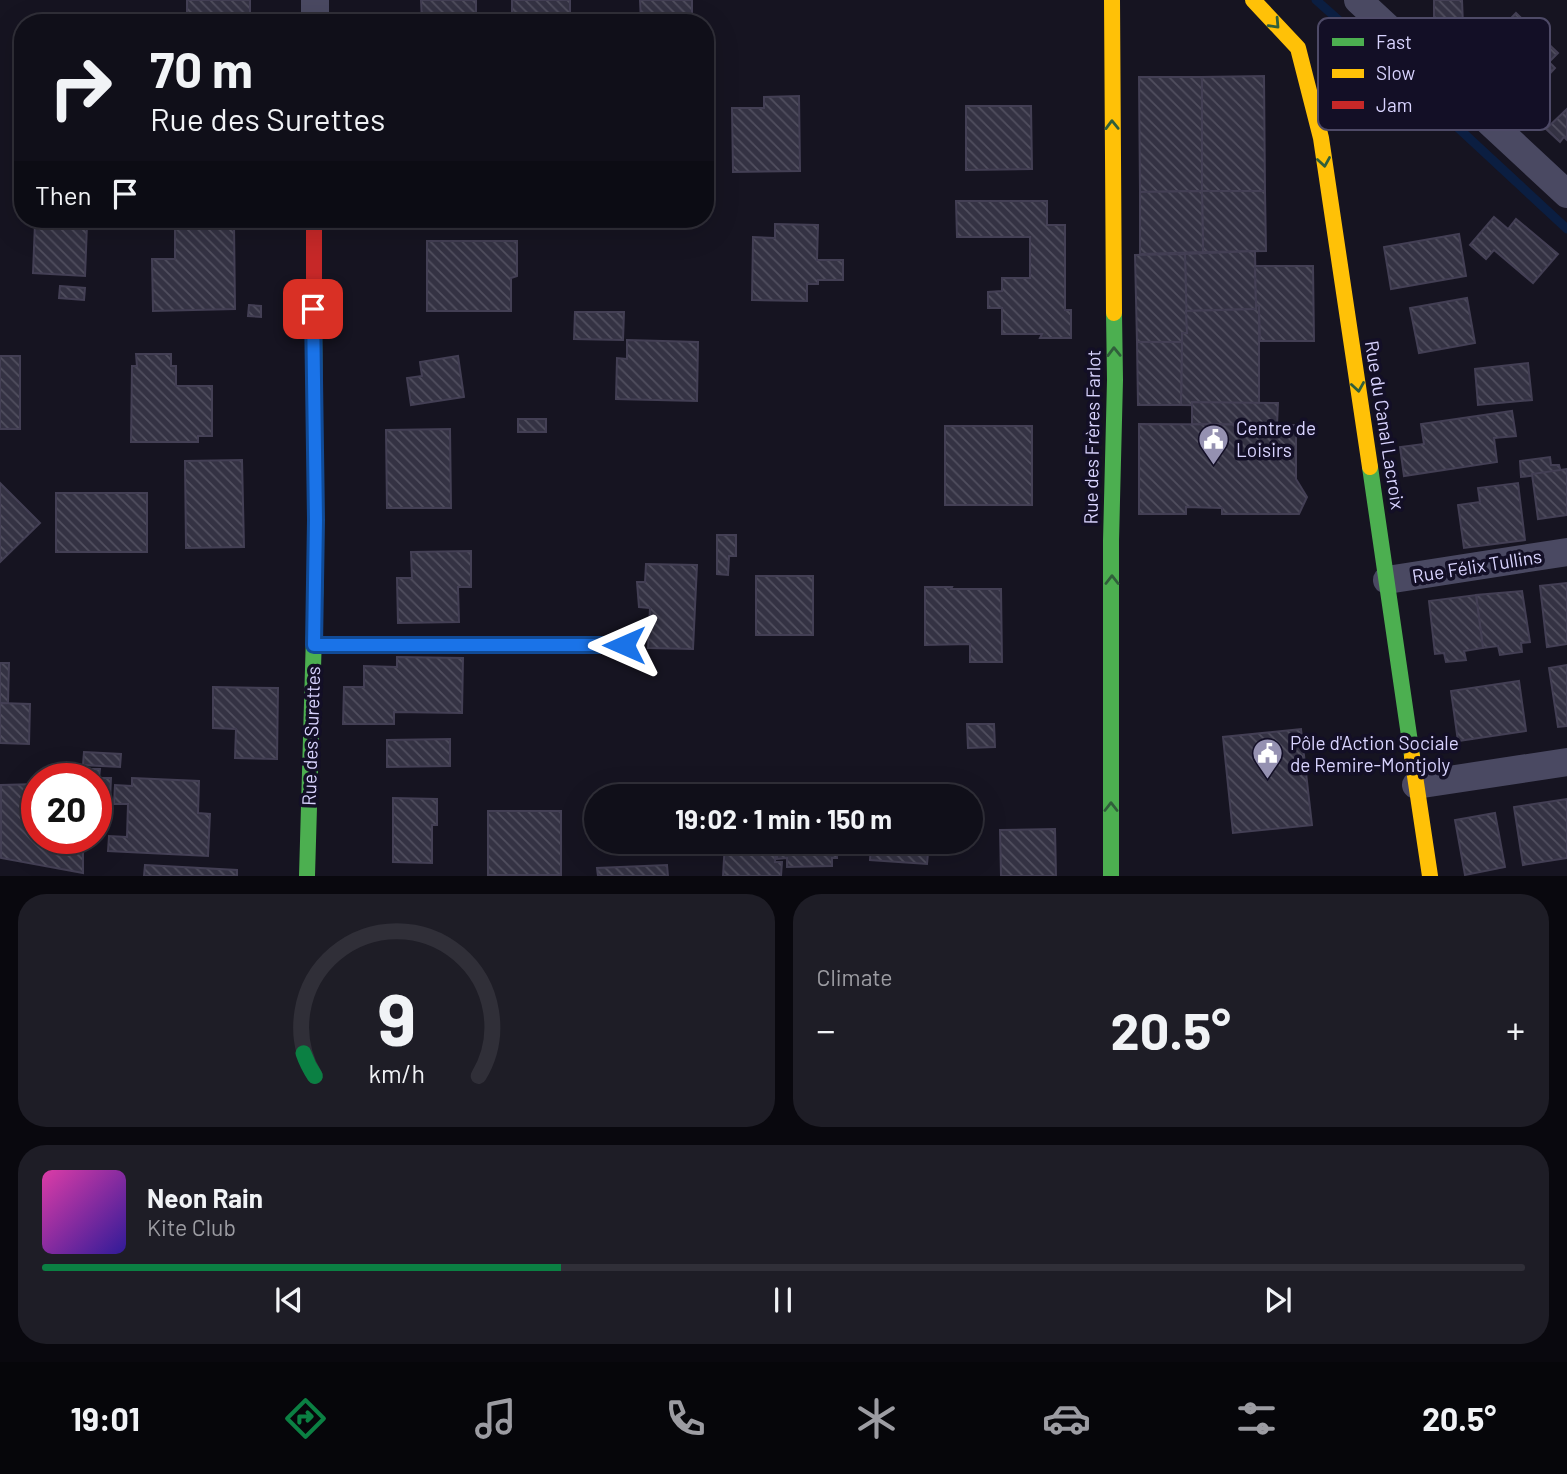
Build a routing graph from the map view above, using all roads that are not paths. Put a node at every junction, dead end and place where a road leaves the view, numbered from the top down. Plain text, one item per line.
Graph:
1 (1112, 0) edge
2 (1253, 0) edge
3 (1358, 0) edge
4 (1377, 18) edge
5 (1318, 126) edge
6 (1319, 130) edge
7 (1498, 130) edge
8 (1567, 194) edge
9 (314, 228) edge
10 (1567, 552) edge
11 (1387, 580) junction
12 (314, 645) junction
13 (624, 645) dead end
14 (1567, 762) edge
15 (1416, 785) junction
16 (307, 876) edge
17 (1111, 876) edge
18 (1430, 876) edge

17 -> 1 street, Rue des Frères Farlot
2 -> 5 street, Rue du Canal Lacroix
3 - 4 street
6 -> 11 street, Rue du Canal Lacroix
7 - 8 street
9 - 12 street, Rue des Surettes
10 - 11 street, Rue Félix Tullins
11 - 15 street, Rue du Canal Lacroix
12 - 13 lane
12 - 16 street, Rue des Surettes
14 - 15 street
15 - 18 street, Rue du Canal Lacroix

